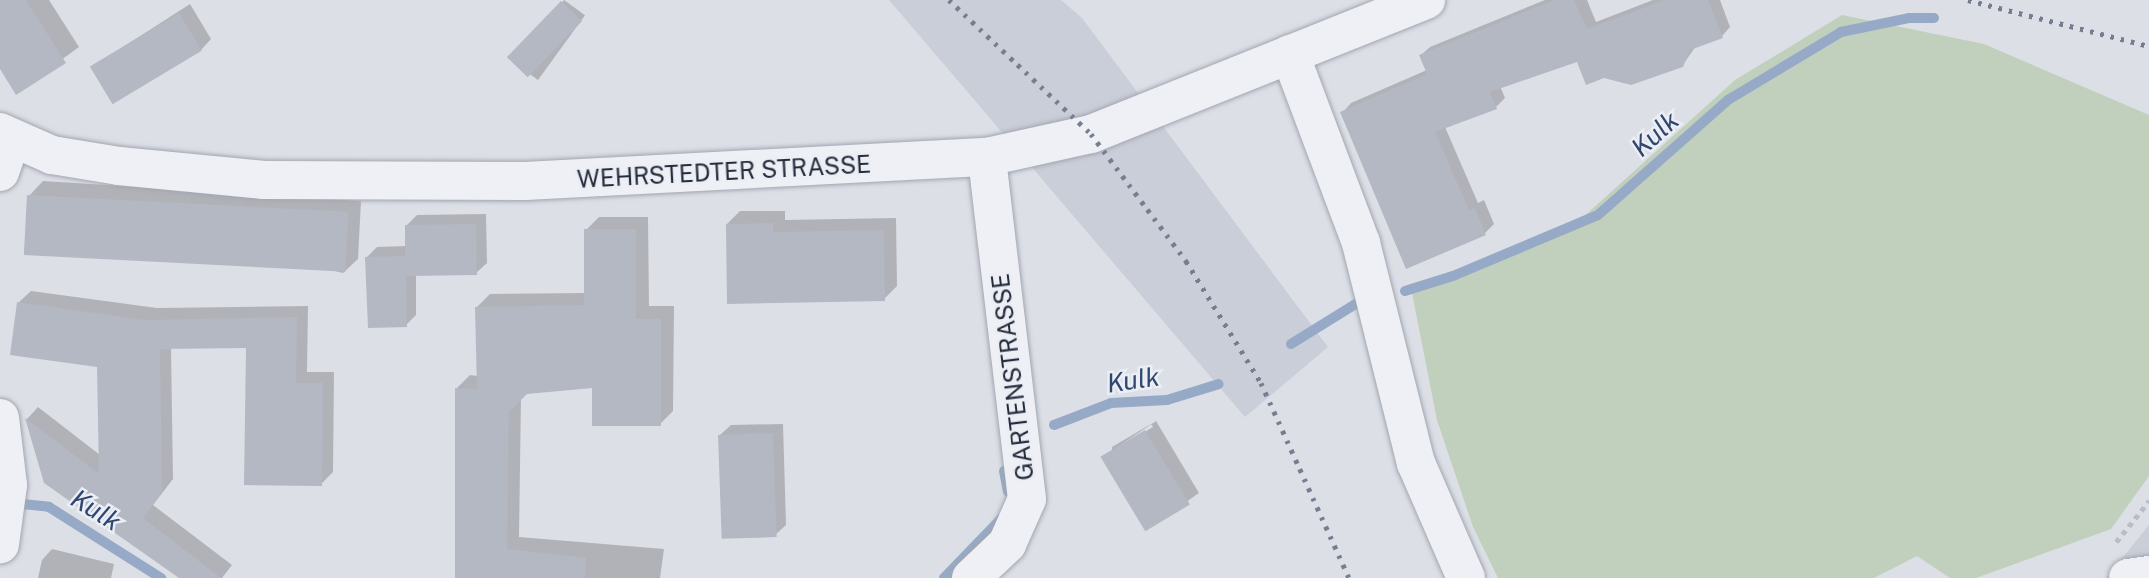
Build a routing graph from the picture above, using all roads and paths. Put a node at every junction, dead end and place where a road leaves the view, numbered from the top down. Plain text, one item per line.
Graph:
1 (1426, 0) edge
2 (1290, 54) junction
3 (4, 148) edge
4 (988, 157) junction
5 (0, 418) edge
6 (5, 513) edge
7 (2149, 575) edge
8 (971, 578) edge
9 (1466, 578) edge
10 (2131, 578) edge

1 - 2 street, WEHRSTEDTER STRASSE
2 - 4 street, WEHRSTEDTER STRASSE
2 - 9 street
3 - 4 street, WEHRSTEDTER STRASSE
4 - 8 street, GARTENSTRASSE
5 - 6 street
7 - 10 street

